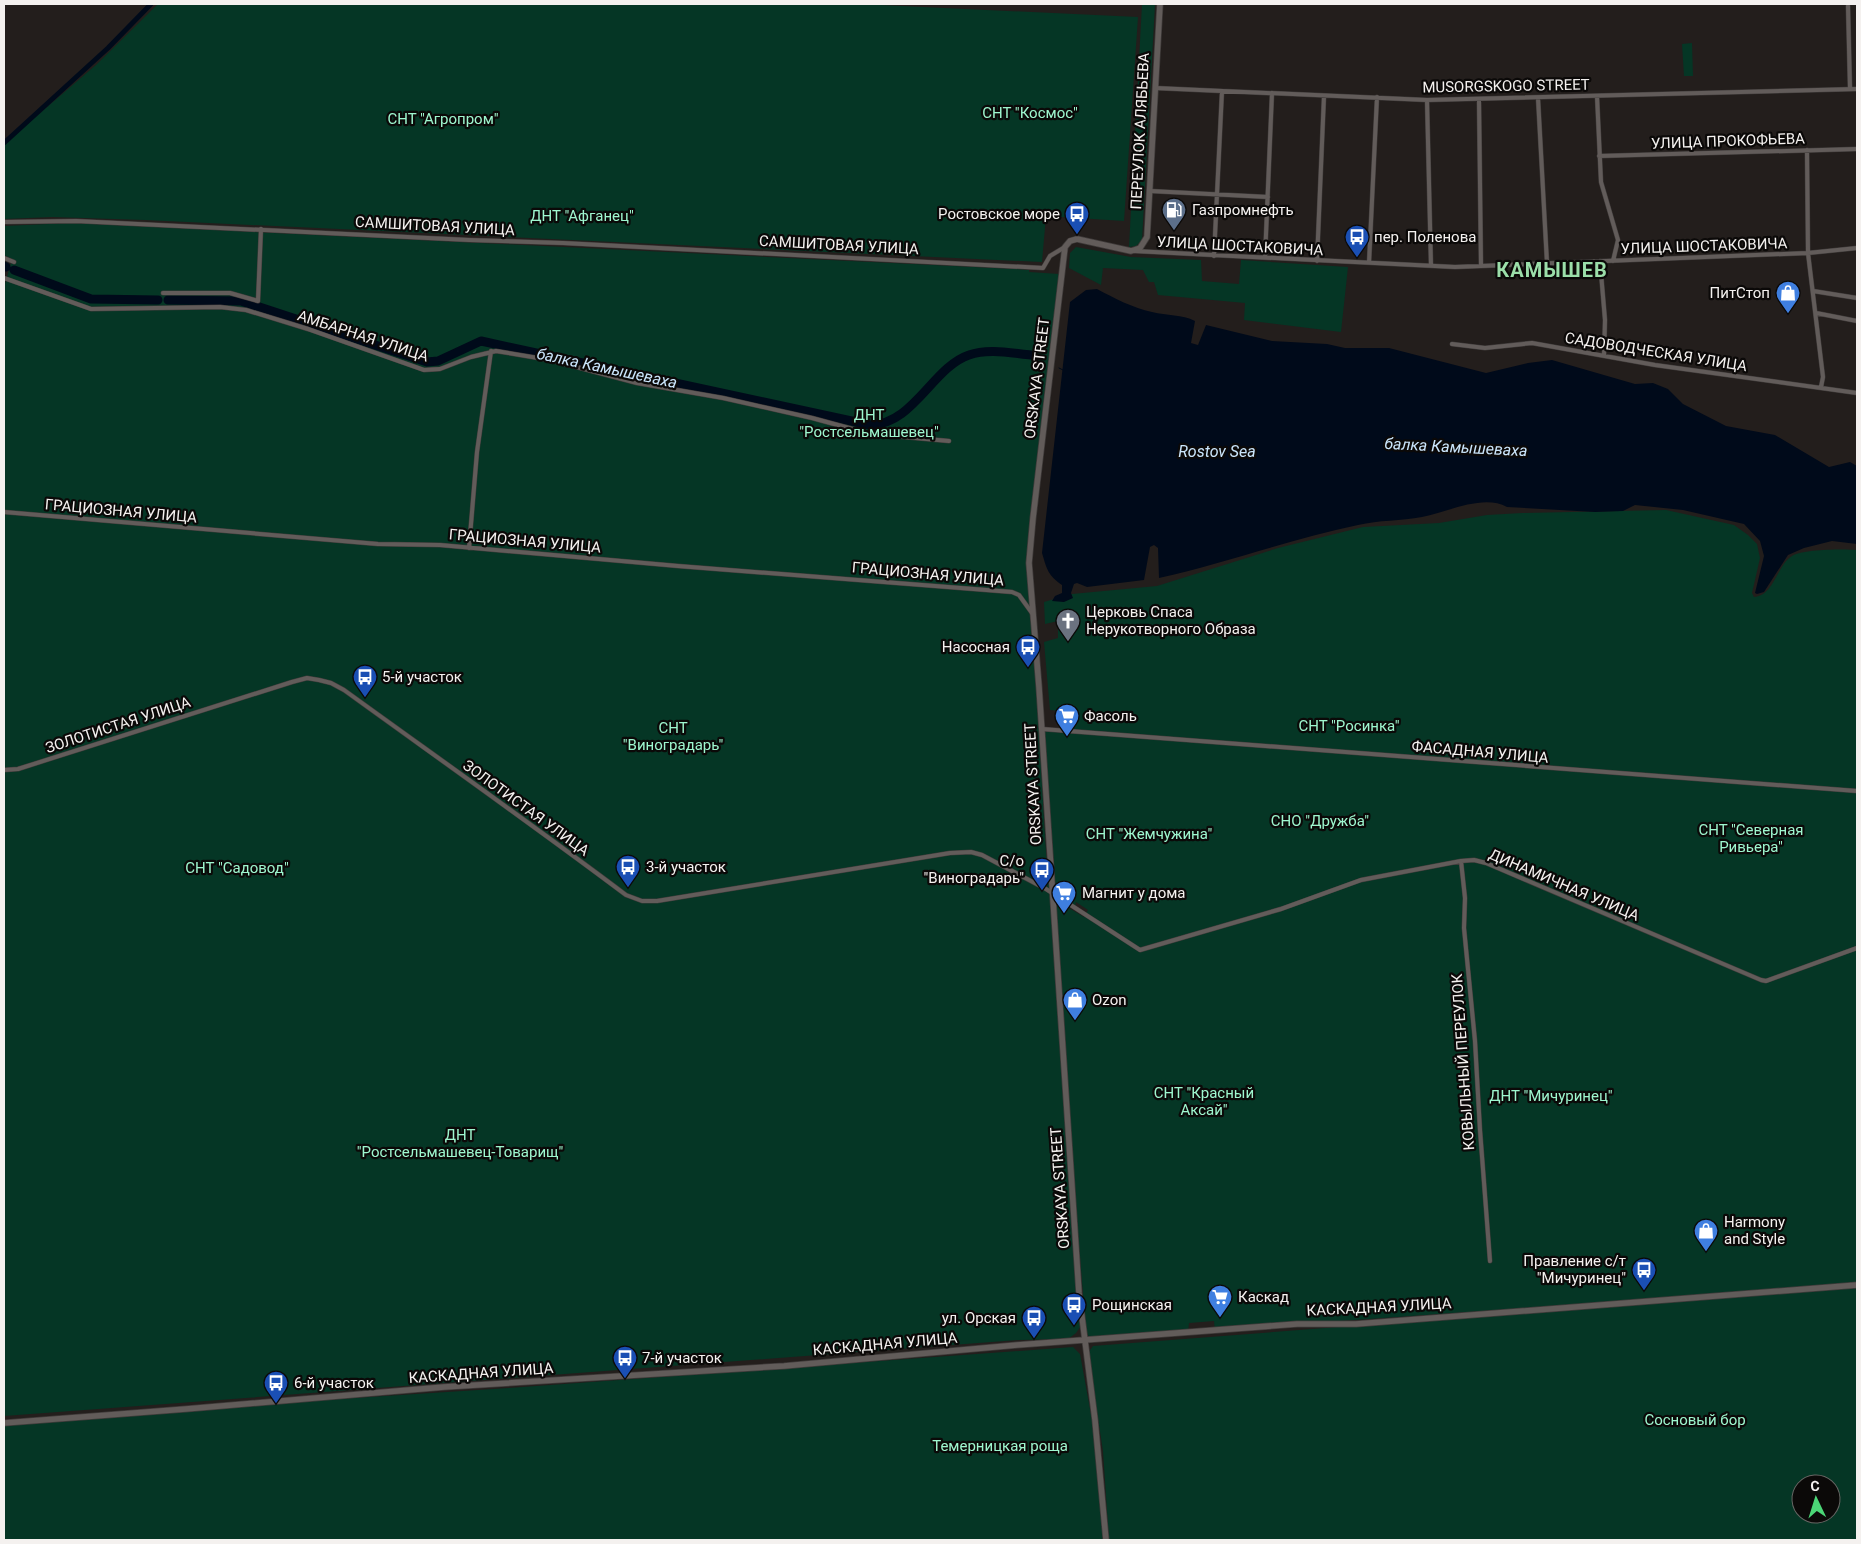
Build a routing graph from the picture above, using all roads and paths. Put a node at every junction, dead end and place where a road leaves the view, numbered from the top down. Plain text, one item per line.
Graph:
1 (1160, 4) edge
2 (1848, 6) dead end
3 (1155, 88) junction
4 (1850, 89) junction
5 (1857, 89) edge
6 (1222, 92) junction
7 (1272, 94) junction
8 (1324, 96) junction
9 (1597, 96) junction
10 (1377, 97) junction
11 (1538, 98) junction
12 (1427, 100) junction
13 (1479, 100) junction
14 (1857, 149) edge
15 (1807, 150) junction
16 (1599, 156) junction
17 (1150, 191) junction
18 (1217, 195) junction
19 (1268, 197) junction
20 (4, 222) edge
21 (261, 229) junction
22 (1066, 247) junction
23 (1857, 248) edge
24 (1132, 251) junction
25 (1808, 253) junction
26 (1214, 256) junction
27 (4, 258) edge
28 (1265, 258) junction
29 (1317, 261) junction
30 (1600, 261) junction
31 (1613, 261) junction
32 (14, 262) dead end
33 (1369, 263) junction
34 (1547, 263) junction
35 (1431, 266) junction
36 (1481, 266) junction
37 (4, 278) edge
38 (1813, 291) junction
39 (163, 293) dead end
40 (1857, 298) edge
41 (1816, 314) junction
42 (1857, 321) edge
43 (1452, 344) dead end
44 (491, 351) junction
45 (1604, 356) junction
46 (1821, 387) junction
47 (1857, 393) edge
48 (950, 441) dead end
49 (4, 512) edge
50 (469, 548) junction
51 (1034, 614) junction
52 (1042, 729) junction
53 (4, 770) edge
54 (1857, 791) edge
55 (1461, 861) junction
56 (1052, 892) junction
57 (1857, 948) edge
58 (1140, 950) joint
59 (1490, 1260) dead end
60 (1857, 1285) edge
61 (1084, 1341) junction
62 (4, 1423) edge
63 (1106, 1540) edge

1 - 3 street, ПЕРЕУЛОК АЛЯБЬЕВА
2 - 4 street
3 - 6 street, MUSORGSKOGO STREET
3 - 17 street, ПЕРЕУЛОК АЛЯБЬЕВА
4 - 5 street, MUSORGSKOGO STREET
4 - 9 street, MUSORGSKOGO STREET
6 - 7 street, MUSORGSKOGO STREET
6 - 18 street
7 - 8 street, MUSORGSKOGO STREET
7 - 19 street
8 - 10 street, MUSORGSKOGO STREET
8 - 29 street
9 - 11 street, MUSORGSKOGO STREET
9 - 16 street
10 - 12 street, MUSORGSKOGO STREET
10 - 33 street
11 - 13 street, MUSORGSKOGO STREET
11 - 34 street
12 - 13 street, MUSORGSKOGO STREET
12 - 35 street
13 - 36 street
14 - 15 street, УЛИЦА ПРОКОФЬЕВА
15 - 16 street, УЛИЦА ПРОКОФЬЕВА
15 - 25 street
16 - 31 street
17 - 18 street
17 - 24 street, ПЕРЕУЛОК АЛЯБЬЕВА
18 - 19 street
18 - 26 street
19 - 28 street
20 - 21 street, САМШИТОВАЯ УЛИЦА
21 - 22 street, САМШИТОВАЯ УЛИЦА
21 - 39 street
22 - 24 street
22 - 51 street, ORSKAYA STREET
23 - 25 street, УЛИЦА ШОСТАКОВИЧА
24 - 26 street, УЛИЦА ШОСТАКОВИЧА
25 - 31 street, УЛИЦА ШОСТАКОВИЧА
25 - 38 street
26 - 28 street, УЛИЦА ШОСТАКОВИЧА
27 - 32 street
28 - 29 street, УЛИЦА ШОСТАКОВИЧА
29 - 33 street, УЛИЦА ШОСТАКОВИЧА
30 - 31 street, УЛИЦА ШОСТАКОВИЧА
30 - 34 street, УЛИЦА ШОСТАКОВИЧА
30 - 45 street
33 - 35 street, УЛИЦА ШОСТАКОВИЧА
34 - 36 street, УЛИЦА ШОСТАКОВИЧА
35 - 36 street, УЛИЦА ШОСТАКОВИЧА
37 - 44 street, АМБАРНАЯ УЛИЦА
38 - 40 street
38 - 41 street
41 - 42 street
41 - 46 street
43 - 45 street, САДОВОДЧЕСКАЯ УЛИЦА
44 - 48 street, АМБАРНАЯ УЛИЦА
44 - 50 street
45 - 46 street, САДОВОДЧЕСКАЯ УЛИЦА
46 - 47 street, САДОВОДЧЕСКАЯ УЛИЦА
49 - 50 street, ГРАЦИОЗНАЯ УЛИЦА
50 - 51 street, ГРАЦИОЗНАЯ УЛИЦА
51 - 52 street, ORSKAYA STREET
52 - 54 street, ФАСАДНАЯ УЛИЦА
52 - 56 street, ORSKAYA STREET
53 - 56 street, ЗОЛОТИСТАЯ УЛИЦА
55 - 57 street, ДИНАМИЧНАЯ УЛИЦА
55 - 58 street, ДИНАМИЧНАЯ УЛИЦА
55 - 59 street, КОВЫЛЬНЫЙ ПЕРЕУЛОК
56 - 58 street, ЗОЛОТИСТАЯ УЛИЦА
56 - 61 street, ORSKAYA STREET
60 - 61 street, КАСКАДНАЯ УЛИЦА
61 - 62 street, КАСКАДНАЯ УЛИЦА
61 - 63 street, ORSKAYA STREET

